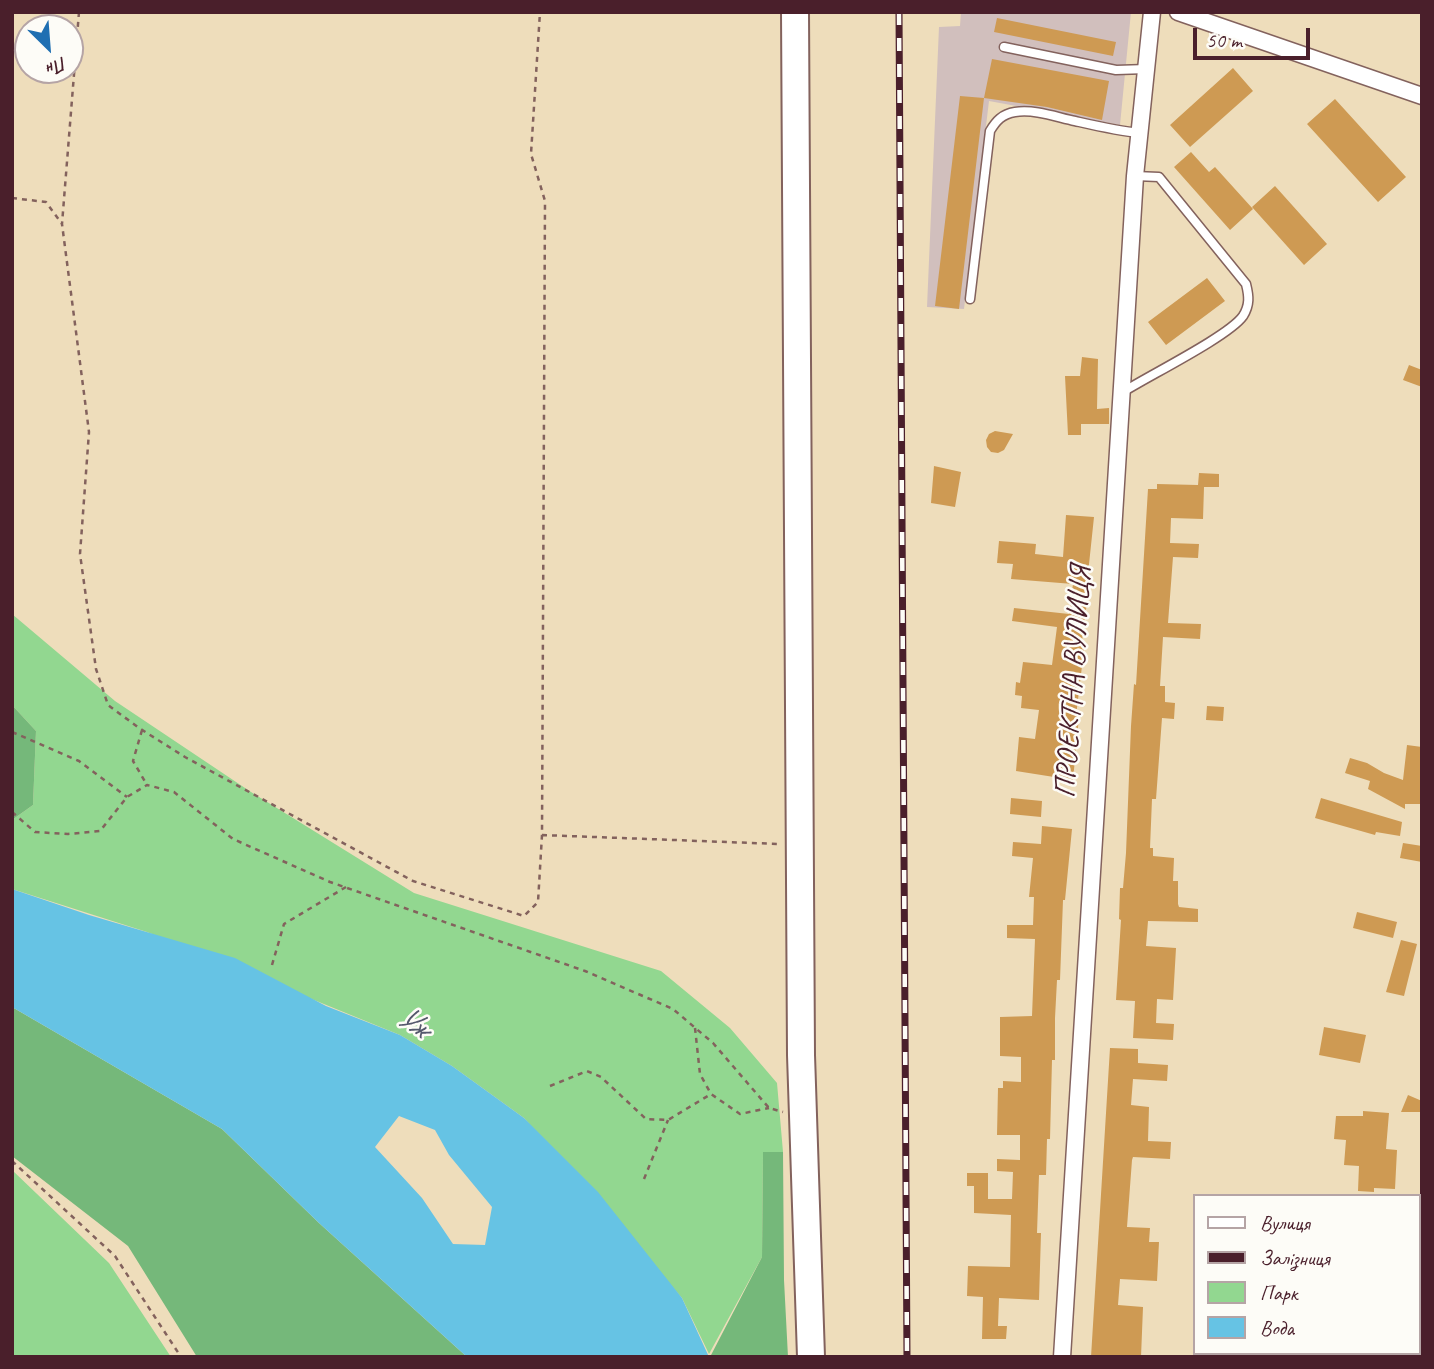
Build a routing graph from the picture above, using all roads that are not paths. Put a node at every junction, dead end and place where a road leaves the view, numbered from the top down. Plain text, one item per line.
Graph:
1 (795, 12) edge
2 (1152, 12) edge
3 (1178, 12) edge
4 (1004, 47) dead end
5 (1147, 69) junction
6 (1422, 96) edge
7 (1140, 133) junction
8 (1135, 176) junction
9 (970, 299) dead end
10 (1122, 392) junction
11 (811, 1357) edge
12 (1062, 1357) edge

1 - 11 main road
2 - 5 street, ПРОЕКТНА ВУЛИЦЯ
3 - 6 street
4 - 5 lane
5 - 7 street, ПРОЕКТНА ВУЛИЦЯ
7 - 8 street, ПРОЕКТНА ВУЛИЦЯ
7 - 9 lane
8 - 10 street, ПРОЕКТНА ВУЛИЦЯ
8 - 10 lane
10 - 12 street, ПРОЕКТНА ВУЛИЦЯ

